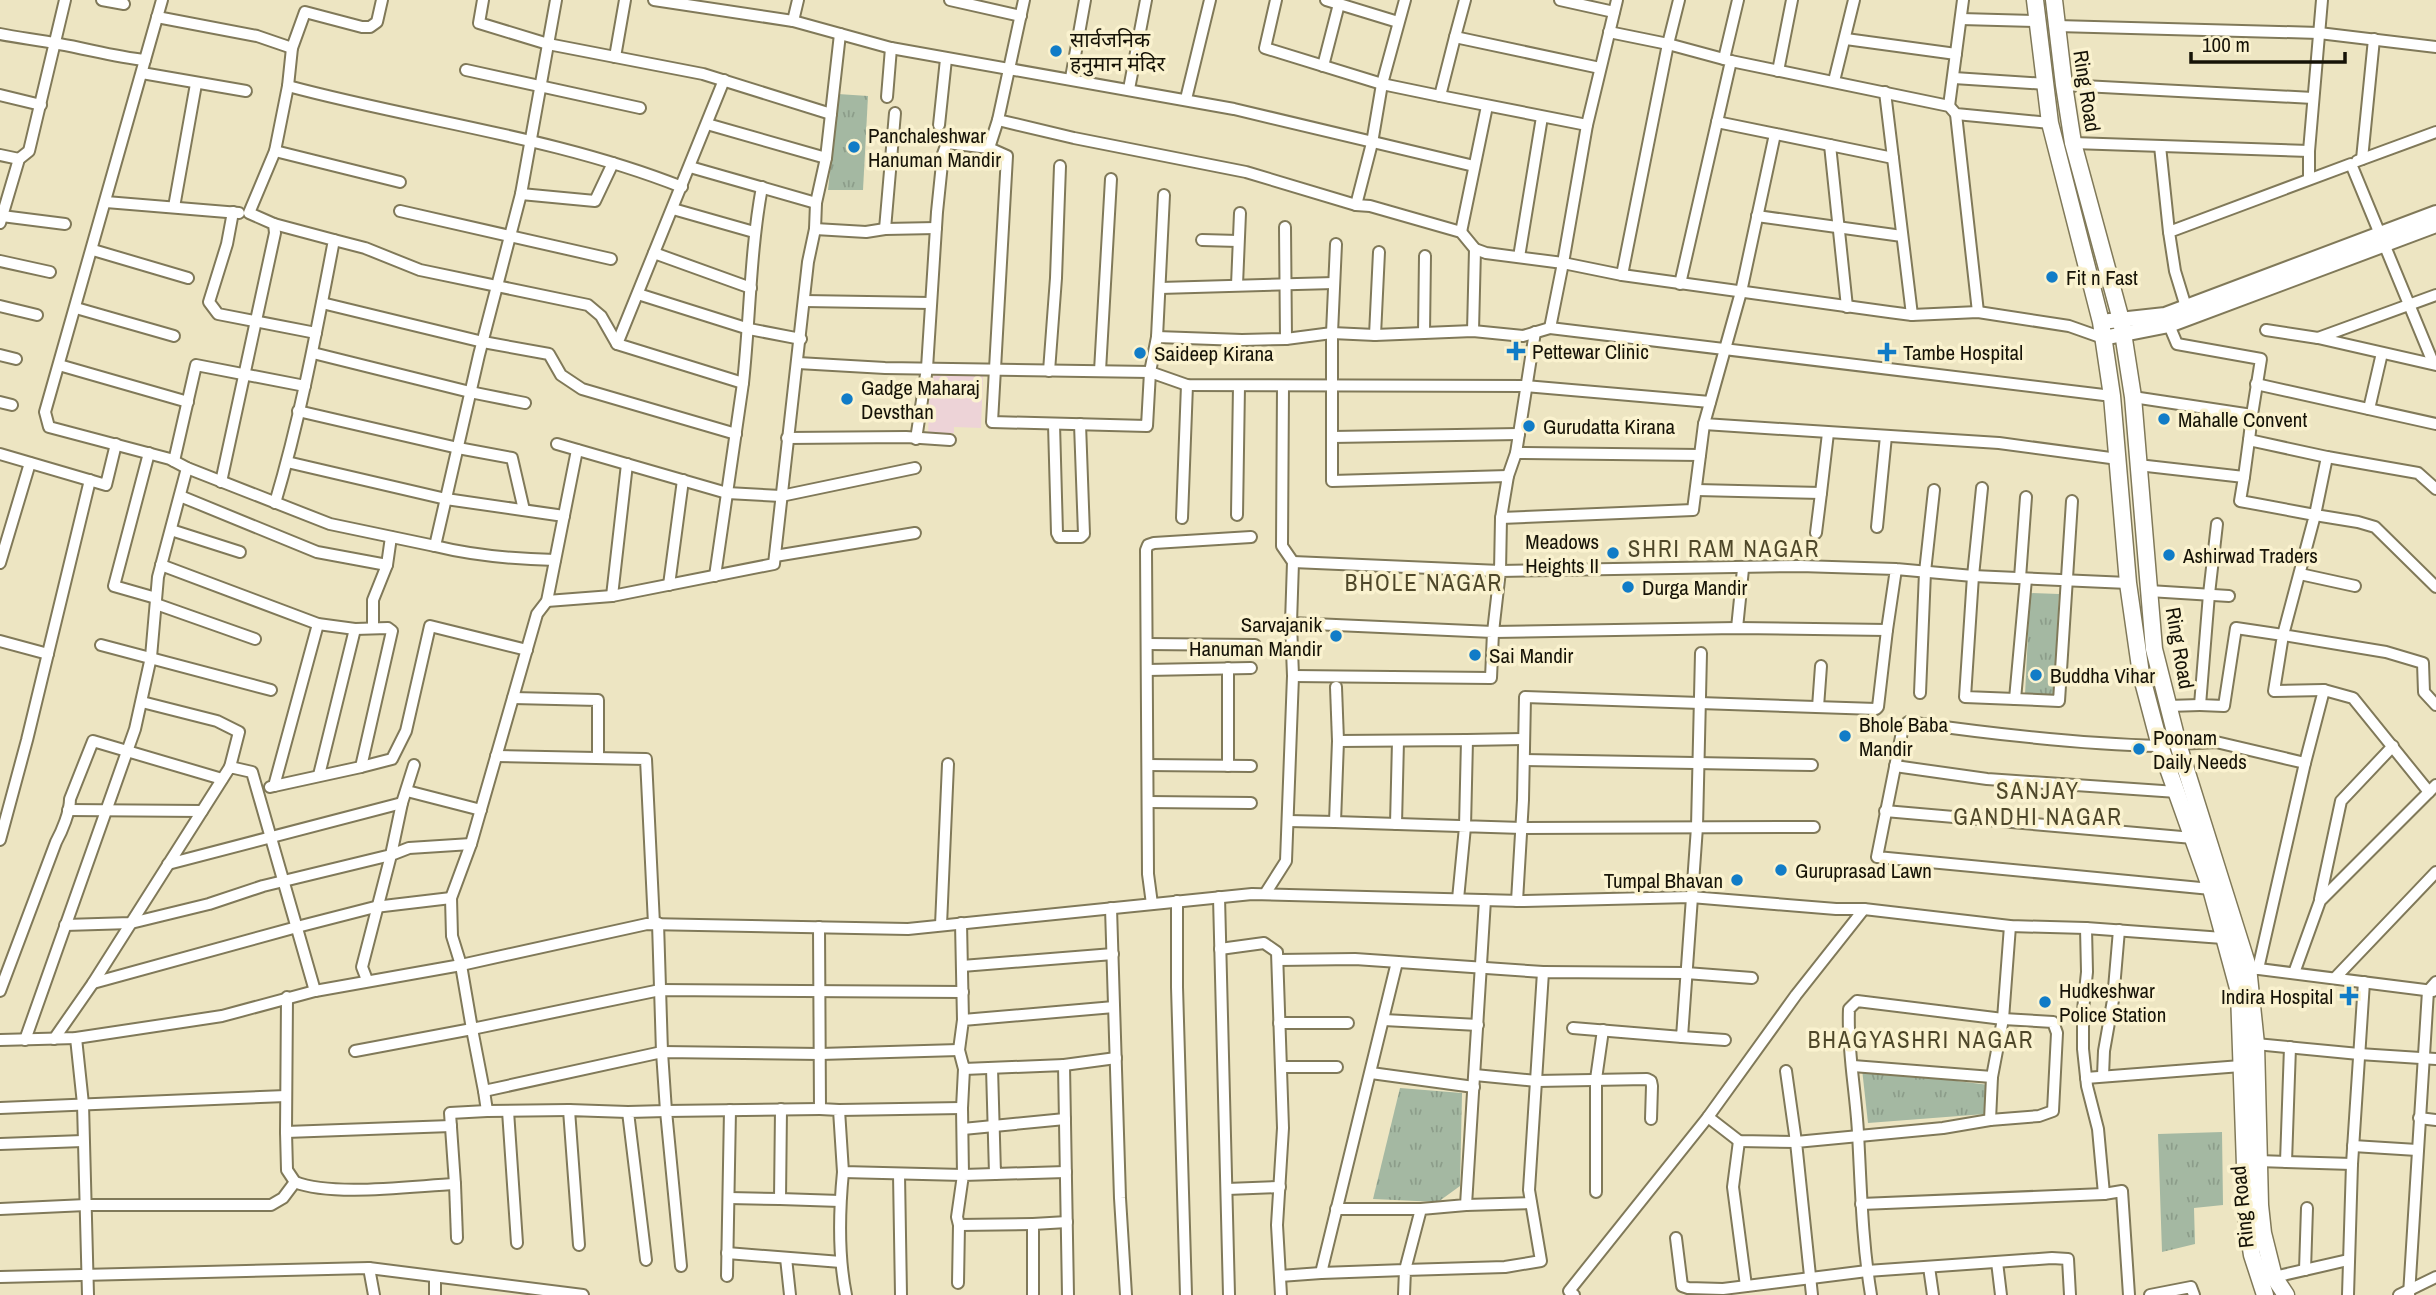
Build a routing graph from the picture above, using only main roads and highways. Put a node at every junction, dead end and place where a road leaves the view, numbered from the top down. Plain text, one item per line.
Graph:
1 (2035, 0) edge
2 (2054, 0) edge
3 (2436, 213) edge
4 (2436, 226) edge
5 (2384, 239) junction
6 (2122, 327) junction
7 (2102, 330) junction
8 (2245, 961) junction
9 (2265, 1295) edge
10 (2286, 1295) edge

1 - 7 highway, Ring Road
2 - 6 highway, Ring Road
3 - 5 main road
4 - 5 main road
5 - 6 main road
5 - 6 main road
6 - 7 main road
6 - 8 highway, Ring Road
7 - 8 highway, Ring Road
8 - 9 highway, Ring Road
8 - 10 highway, Ring Road

